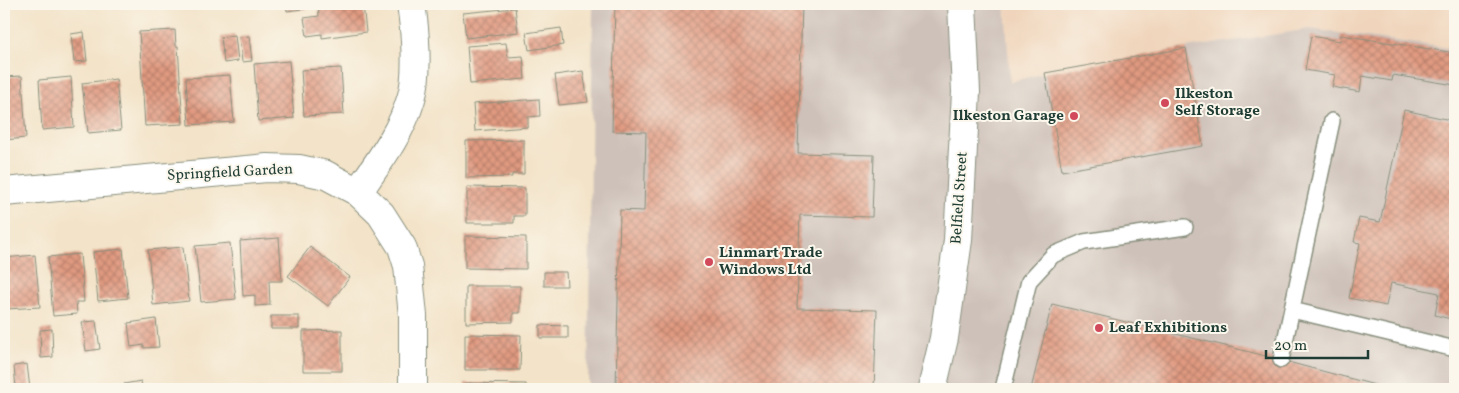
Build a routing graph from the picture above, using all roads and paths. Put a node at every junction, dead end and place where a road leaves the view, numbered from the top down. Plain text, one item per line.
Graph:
1 (411, 4) edge
2 (962, 4) edge
3 (1332, 121) dead end
4 (4, 192) edge
5 (358, 192) junction
6 (1185, 226) dead end
7 (1292, 310) junction
8 (1455, 348) edge
9 (1281, 360) dead end
10 (413, 389) edge
11 (932, 389) edge
12 (1003, 389) edge

1 - 5 street
2 - 11 street, Belfield Street
3 - 7 lane
4 - 5 street, Springfield Garden
5 - 10 street, Springfield Garden
6 - 12 lane
7 - 8 lane
7 - 9 lane

